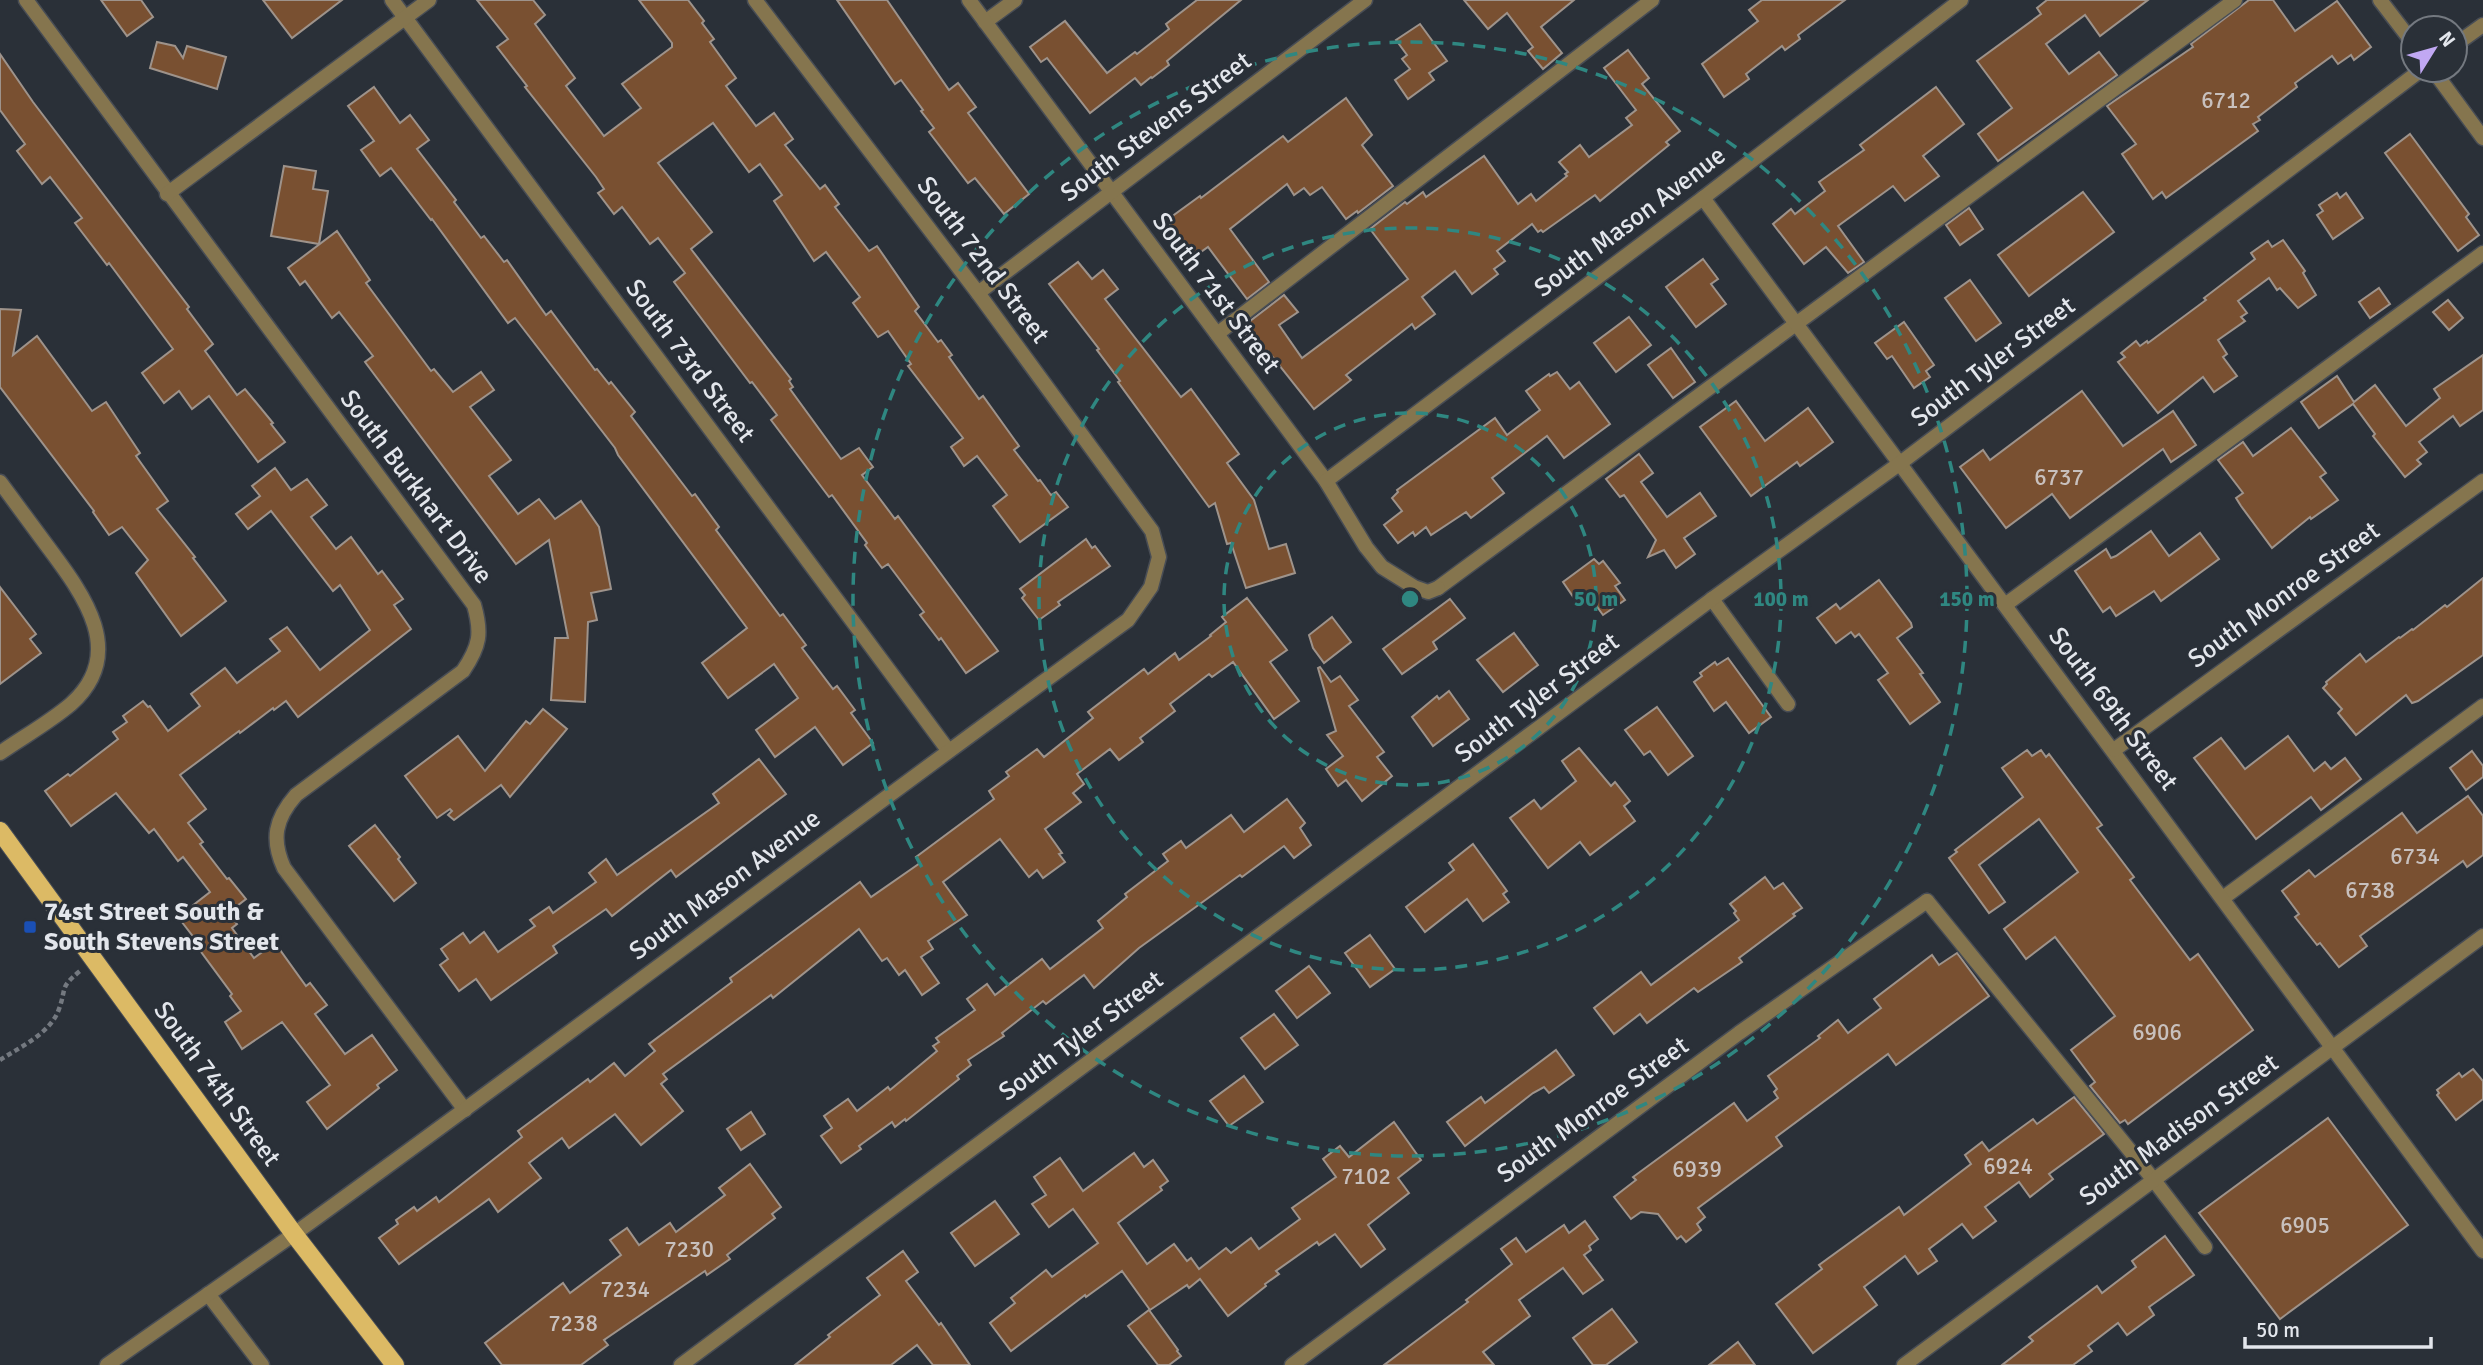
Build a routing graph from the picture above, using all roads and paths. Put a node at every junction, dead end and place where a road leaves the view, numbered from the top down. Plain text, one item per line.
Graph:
1 (26, 0) edge
2 (392, 0) edge
3 (429, 0) edge
4 (755, 0) edge
5 (969, 0) edge
6 (1015, 0) edge
7 (1365, 0) edge
8 (1652, 0) edge
9 (1961, 0) edge
10 (2235, 0) edge
11 (2380, 0) edge
12 (405, 18) junction
13 (985, 22) junction
14 (2399, 25) edge
15 (2402, 84) edge
16 (2443, 84) edge
17 (2483, 138) edge
18 (1111, 192) junction
19 (167, 194) junction
20 (1703, 198) junction
21 (2483, 253) edge
22 (978, 293) junction
23 (1796, 324) junction
24 (1216, 334) junction
25 (1899, 464) junction
26 (1326, 481) junction
27 (2483, 481) edge
28 (0, 482) edge
29 (1159, 557) joint
30 (1712, 599) junction
31 (2005, 605) junction
32 (1788, 704) dead end
33 (2483, 706) edge
34 (948, 750) junction
35 (2114, 750) junction
36 (0, 753) edge
37 (1, 833) edge
38 (2223, 898) junction
39 (2483, 936) edge
40 (94, 959) junction
41 (2333, 1048) junction
42 (0, 1060) edge
43 (465, 1110) junction
44 (2153, 1179) junction
45 (294, 1234) junction
46 (2205, 1247) dead end
47 (2483, 1251) edge
48 (208, 1294) junction
49 (107, 1365) edge
50 (262, 1365) edge
51 (394, 1365) edge
52 (681, 1365) edge
53 (1292, 1365) edge
54 (1904, 1365) edge

1 - 19 street, South Burkhart Drive
2 - 12 street, South 73rd Street
3 - 12 street
4 - 22 street, South 72nd Street
5 - 13 street, South 71st Street
6 - 13 street
7 - 18 street, South Stevens Street
8 - 24 street
9 - 20 street, South Mason Avenue
10 - 23 street
11 - 14 street
12 - 19 street
12 - 34 street, South 73rd Street
13 - 18 street, South 71st Street
15 - 25 street, South Tyler Street
16 - 17 street
18 - 22 street, South Stevens Street
18 - 24 street, South 71st Street
19 - 43 street, South Burkhart Drive
20 - 23 street, South 69th Street
20 - 26 street, South Mason Avenue
21 - 31 street
22 - 29 street, South 72nd Street
23 - 25 street, South 69th Street
23 - 26 street, South 71st Street
24 - 26 street, South 71st Street
25 - 30 street, South Tyler Street
25 - 31 street, South 69th Street
27 - 35 street, South Monroe Street
28 - 36 street
29 - 34 street, South Mason Avenue
30 - 32 street
30 - 52 street, South Tyler Street
31 - 35 street, South 69th Street
33 - 38 street
34 - 43 street, South Mason Avenue
35 - 38 street, South 69th Street
37 - 40 main road, South 74th Street
38 - 41 street, South 69th Street
39 - 41 street, South Madison Street
40 - 42 path
40 - 45 main road, South 74th Street
41 - 44 street, South Madison Street
41 - 47 street, South 69th Street
43 - 45 street, South Mason Avenue
44 - 46 street
44 - 53 street, South Monroe Street
44 - 54 street, South Madison Street
45 - 48 street, South Mason Avenue
45 - 51 main road, South 74th Street
48 - 49 street, South Mason Avenue
48 - 50 street

